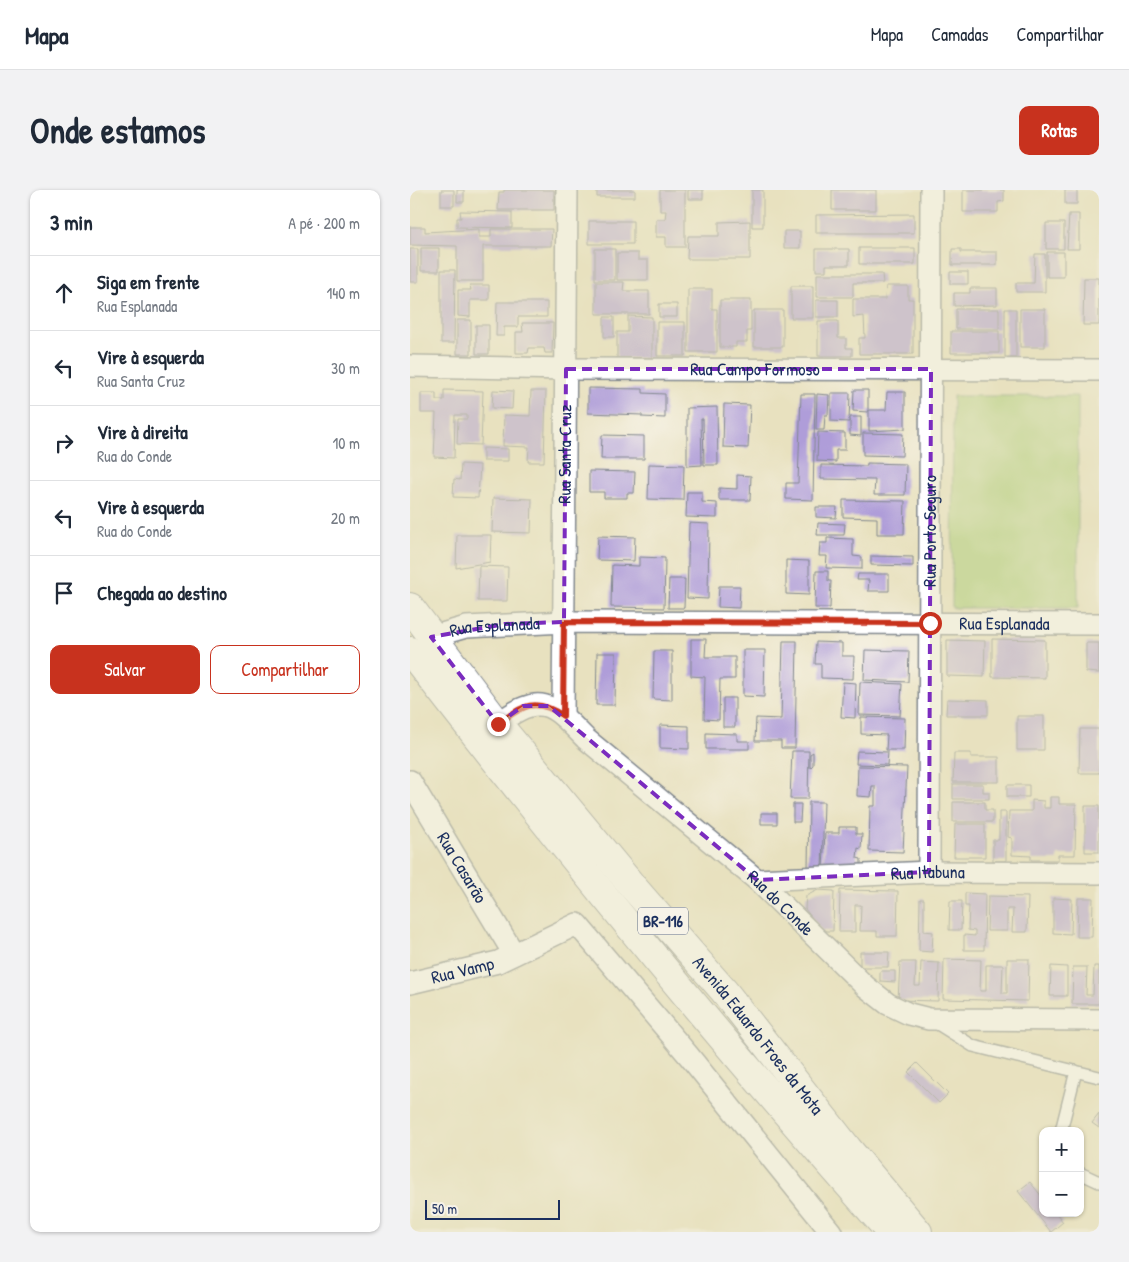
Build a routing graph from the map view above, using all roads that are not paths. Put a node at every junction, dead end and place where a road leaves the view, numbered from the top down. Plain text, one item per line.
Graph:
1 (567, 190) edge
2 (931, 190) edge
3 (410, 366) edge
4 (566, 369) junction
5 (931, 369) junction
6 (1099, 370) edge
7 (410, 607) edge
8 (564, 622) junction
9 (930, 623) junction
10 (1099, 624) edge
11 (420, 644) edge
12 (563, 716) junction
13 (498, 724) junction
14 (410, 781) edge
15 (930, 872) junction
16 (1099, 873) edge
17 (757, 880) junction
18 (514, 954) junction
19 (410, 983) edge
20 (929, 1019) junction
21 (1099, 1020) edge
22 (1076, 1072) junction
23 (1099, 1077) edge
24 (1062, 1127) edge
25 (1084, 1176) edge
26 (1099, 1182) edge
27 (831, 1232) edge
28 (890, 1232) edge
29 (918, 1232) edge

1 - 4 street, Rua Santa Cruz
2 - 5 street, Rua Porto Seguro
3 - 4 street, Rua Campo Formoso
4 - 5 street, Rua Campo Formoso
4 - 8 street, Rua Santa Cruz
5 - 6 street, Rua Campo Formoso
5 - 9 street, Rua Porto Seguro
7 - 11 highway, Avenida Eduardo Froes da Mota / BR-116
8 - 9 street, Rua Esplanada
8 - 11 street, Rua Esplanada
8 - 12 street, Rua Santa Cruz
9 - 10 street, Rua Esplanada
9 - 15 street, Rua Porto Seguro
11 - 13 highway, Avenida Eduardo Froes da Mota / BR-116
11 - 28 highway, Avenida Eduardo Froes da Mota
12 - 13 street, Rua do Conde
12 - 17 street, Rua do Conde
13 - 29 highway, Avenida Eduardo Froes da Mota / BR-116
14 - 18 street, Rua Casarão
15 - 16 street, Rua Itabuna
15 - 17 street, Rua Itabuna
17 - 20 street, Rua do Conde
18 - 19 street, Rua Vamp
18 - 27 street, Rua Vamp
20 - 21 street, Rua do Conde
20 - 22 lane
22 - 23 lane
22 - 24 lane
25 - 26 lane

